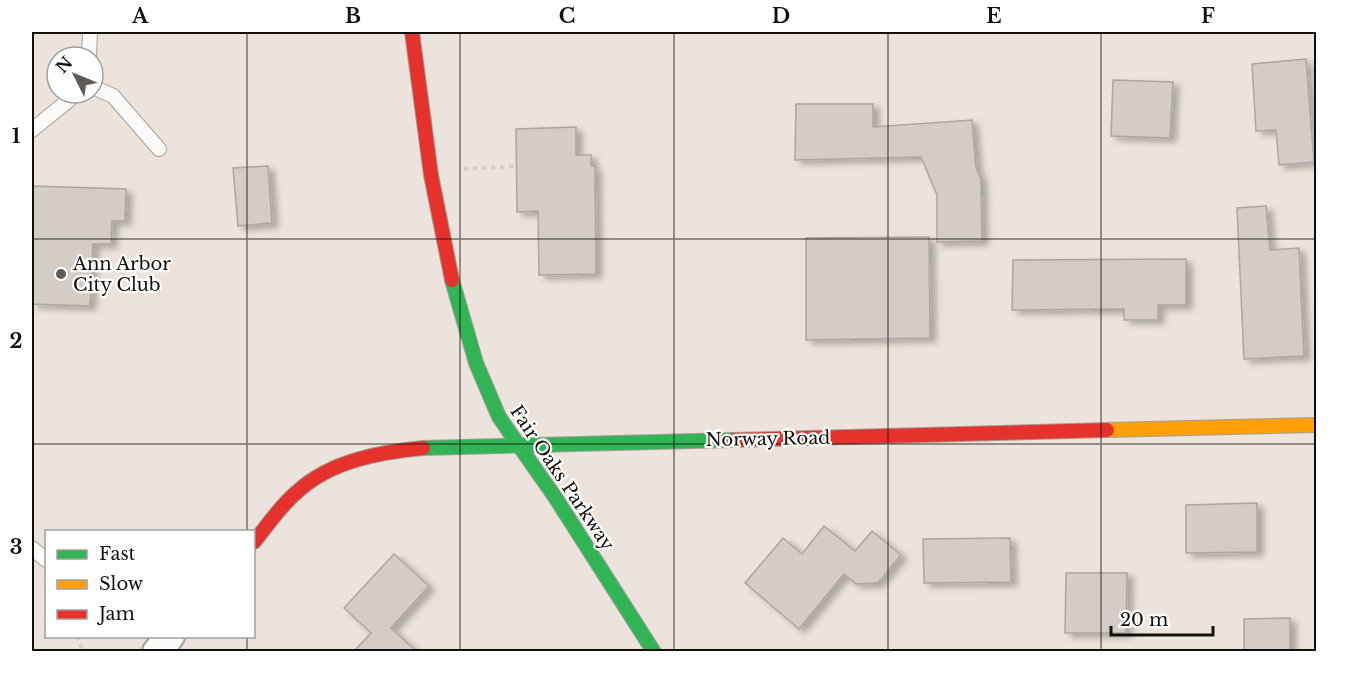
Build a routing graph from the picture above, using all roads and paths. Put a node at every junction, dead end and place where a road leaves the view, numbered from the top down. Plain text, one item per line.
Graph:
1 (412, 32) edge
2 (105, 93) edge
3 (63, 105) edge
4 (32, 130) edge
5 (159, 149) dead end
6 (517, 166) dead end
7 (462, 169) dead end
8 (1317, 425) edge
9 (518, 445) junction
10 (255, 541) edge
11 (32, 548) edge
12 (45, 559) edge
13 (168, 638) edge
14 (157, 651) edge
15 (654, 651) edge

1 - 9 street, Fair Oaks Parkway
2 - 5 lane
3 - 4 lane
6 - 7 path
8 - 9 street, Norway Road
9 - 10 street, Norway Road
9 - 15 street, Fair Oaks Parkway
11 - 12 lane
13 - 14 street

